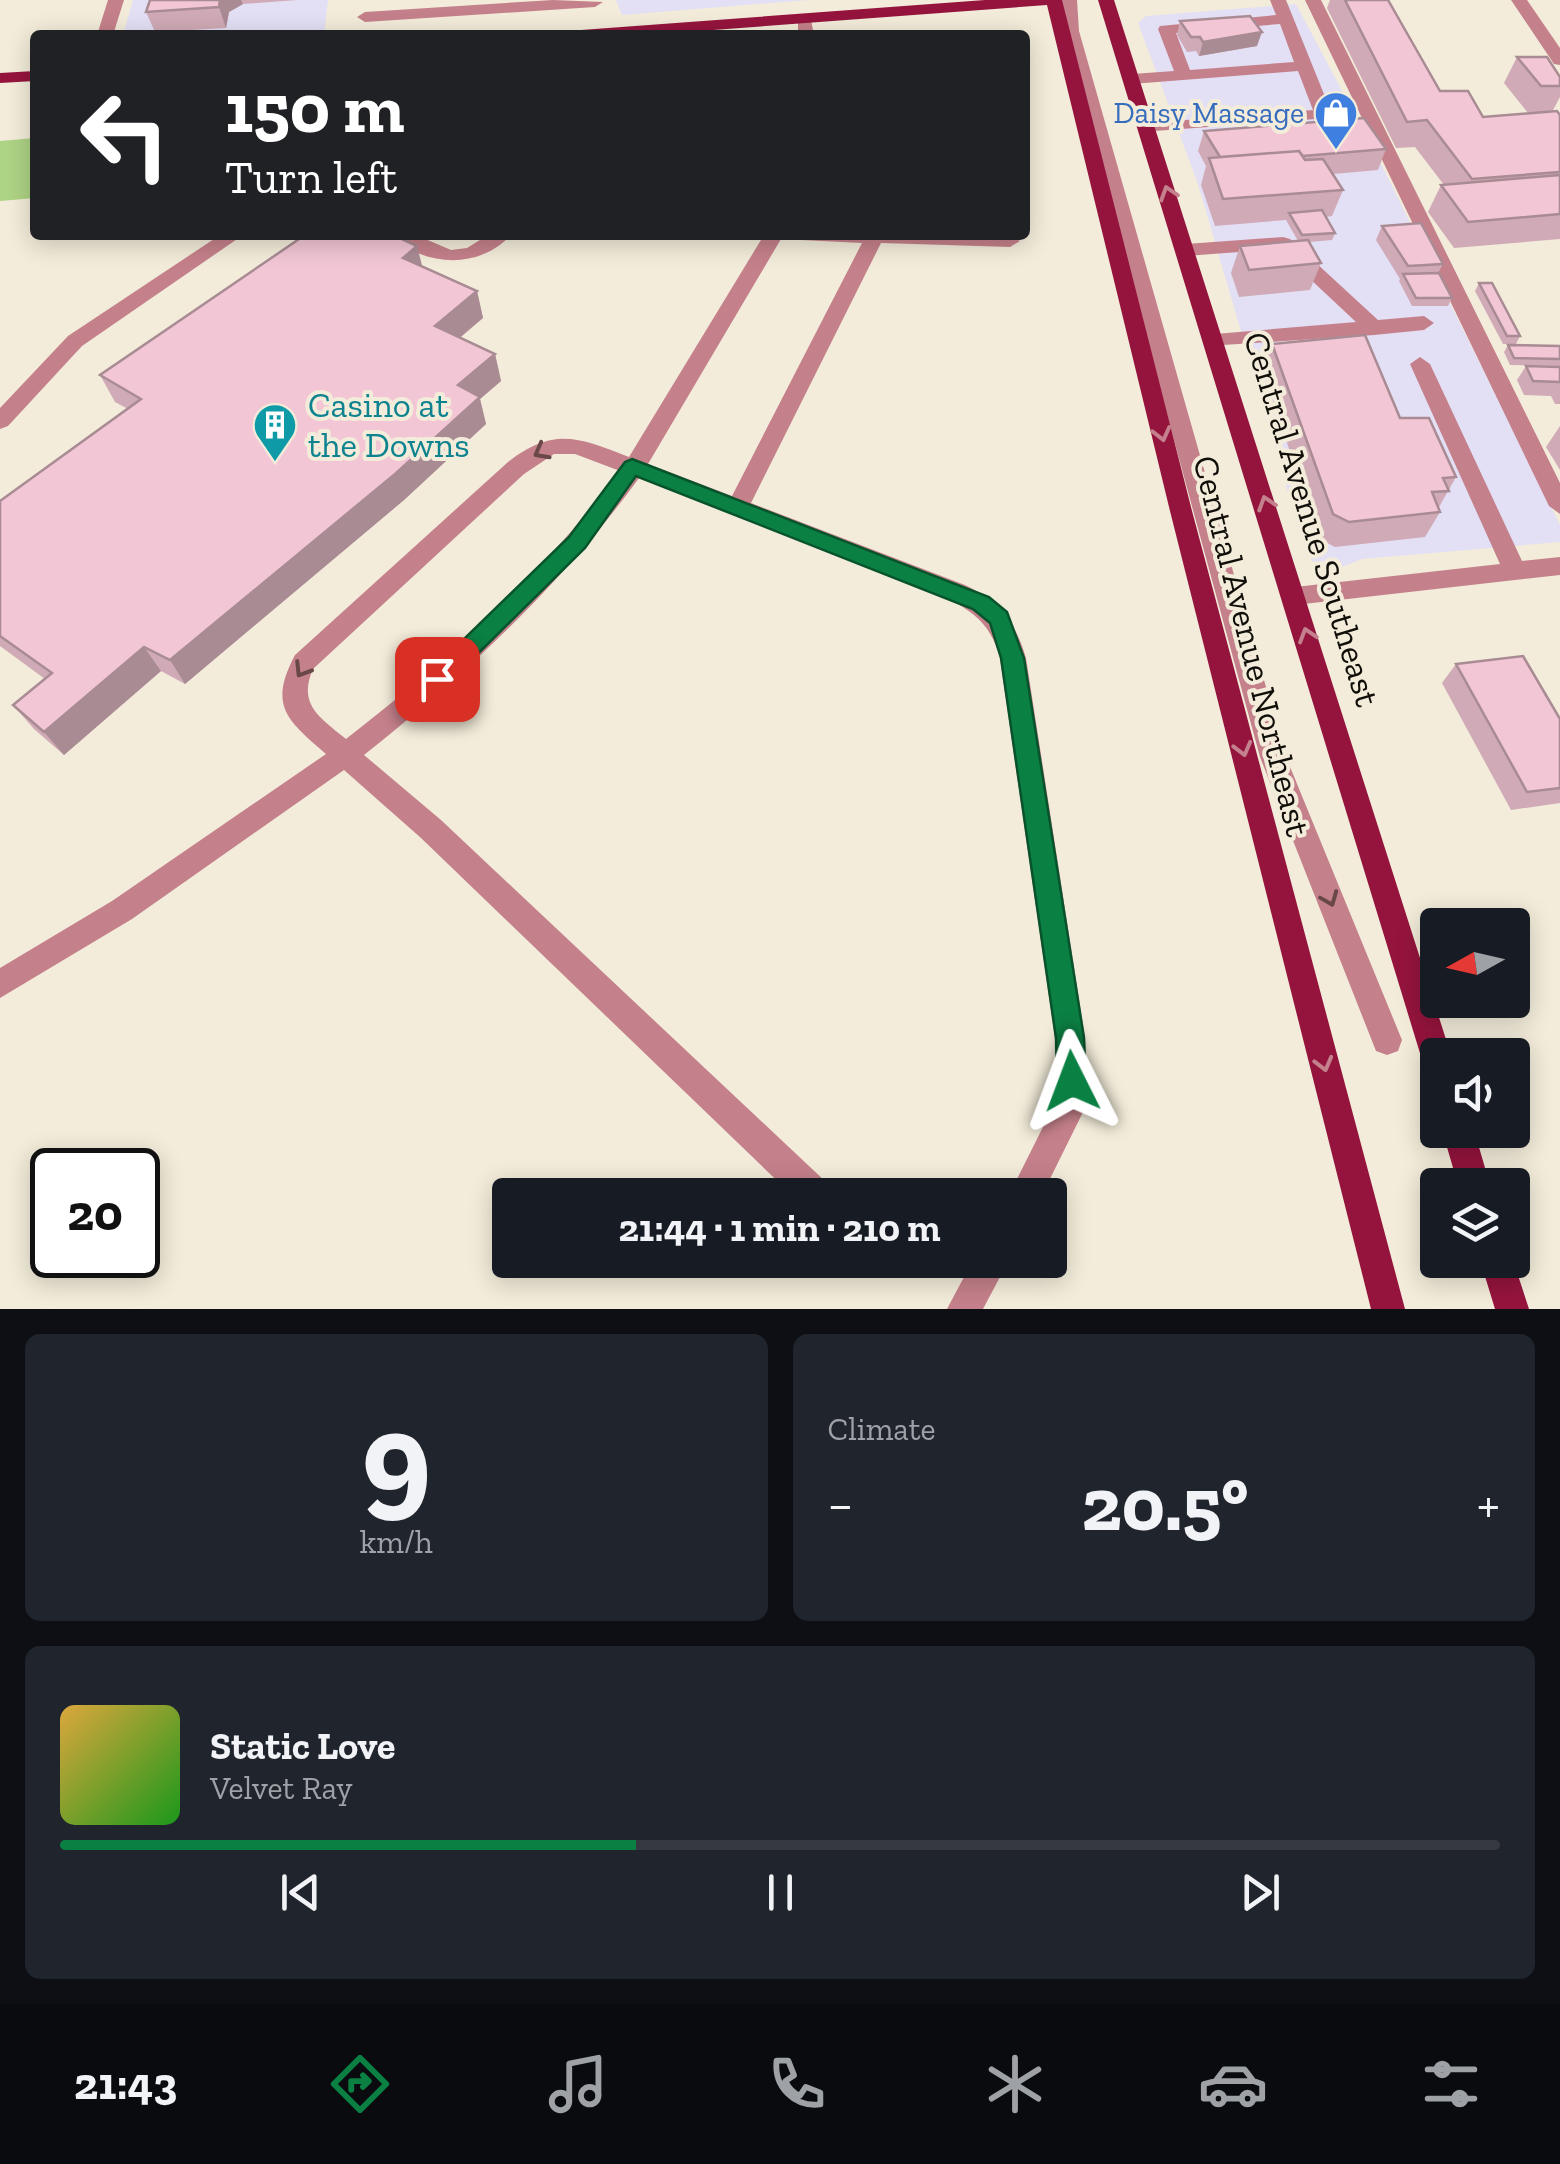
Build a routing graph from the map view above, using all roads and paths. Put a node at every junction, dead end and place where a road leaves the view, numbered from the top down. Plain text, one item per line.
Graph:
1 (116, 0) edge
2 (1051, 0) edge
3 (1069, 0) edge
4 (1106, 0) edge
5 (1278, 0) edge
6 (1313, 0) edge
7 (1518, 0) edge
8 (594, 1) edge
9 (366, 8) edge
10 (1285, 19) junction
11 (805, 27) edge
12 (106, 30) edge
13 (598, 30) edge
14 (716, 30) edge
15 (1560, 60) edge
16 (1304, 66) junction
17 (1184, 75) junction
18 (30, 76) edge
19 (0, 78) edge
20 (1132, 79) junction
21 (1147, 128) junction
22 (226, 240) edge
23 (411, 240) edge
24 (495, 240) edge
25 (771, 240) edge
26 (873, 240) edge
27 (976, 240) edge
28 (1010, 241) dead end
29 (1186, 250) junction
30 (1424, 323) dead end
31 (1374, 328) junction
32 (1214, 342) junction
33 (1420, 364) dead end
34 (0, 421) edge
35 (632, 467) junction
36 (1560, 506) edge
37 (738, 507) junction
38 (1560, 566) edge
39 (1515, 571) junction
40 (1295, 596) junction
41 (345, 755) junction
42 (0, 984) edge
43 (1430, 1038) edge
44 (1387, 1040) dead end
45 (797, 1178) edge
46 (1034, 1178) edge
47 (982, 1278) edge
48 (1503, 1278) edge
49 (964, 1309) edge
50 (1388, 1309) edge
51 (1512, 1309) edge

1 - 12 street
2 - 11 main road
2 -> 50 main road, Central Avenue Northeast
3 -> 44 street, Central Avenue Northeast
4 - 20 main road, Central Avenue Southeast
5 - 10 street
6 - 36 street
7 - 15 street
8 - 9 street
8 - 13 street
10 - 16 street
10 - 17 street
11 - 14 main road
16 - 17 street
16 - 21 street
17 - 20 street
18 - 19 main road
20 - 21 main road, Central Avenue Southeast
29 -> 21 main road, Central Avenue Southeast
22 - 34 street
23 - 24 street
25 - 35 street
26 - 37 street
27 - 28 street
29 - 31 street
29 - 32 main road, Central Avenue Southeast
30 - 31 street
31 - 32 street
40 -> 32 main road, Central Avenue Southeast
33 - 39 street
35 - 37 street
35 - 41 street
35 -> 41 street
37 - 46 street
38 - 39 street
39 - 40 street
43 -> 40 main road, Central Avenue Southeast
41 - 42 street
41 - 45 street
47 - 49 street
48 - 51 main road

